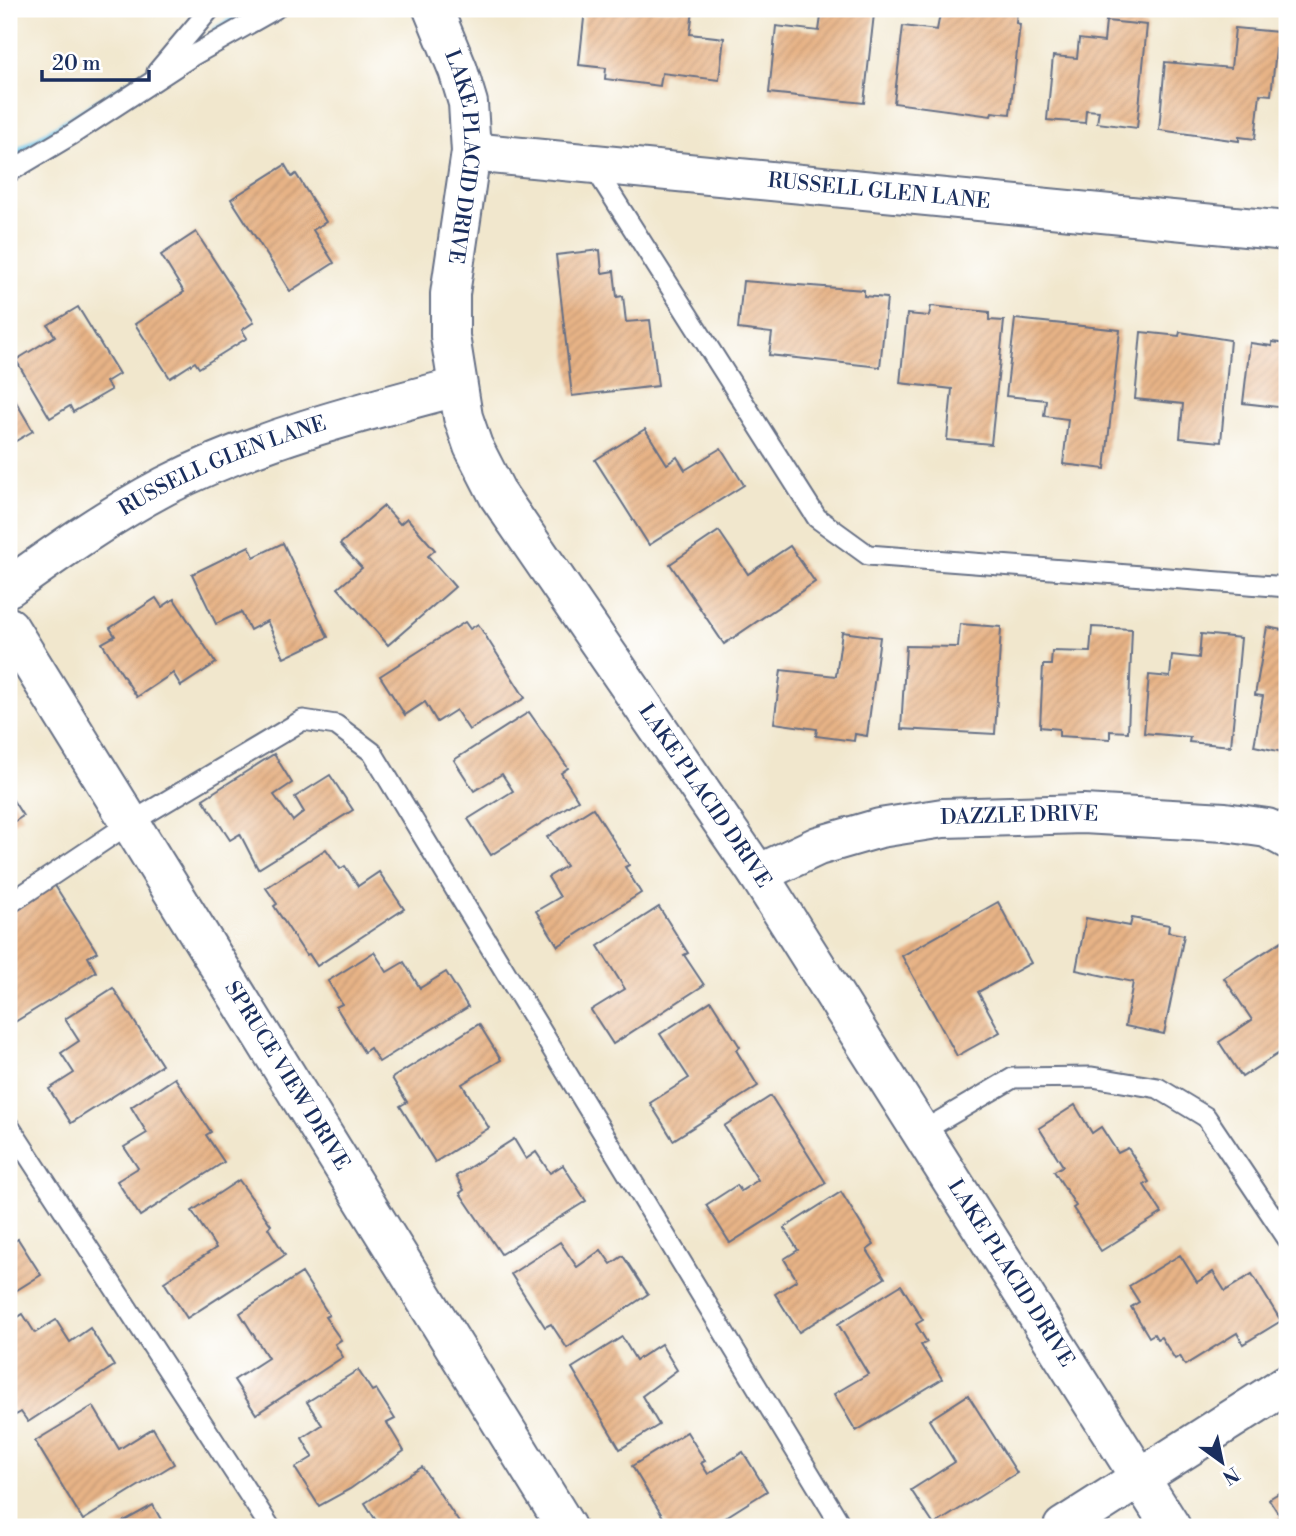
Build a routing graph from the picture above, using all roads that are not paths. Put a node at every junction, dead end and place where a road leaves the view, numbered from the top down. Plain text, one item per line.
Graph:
1 (211, 9) edge
2 (275, 9) edge
3 (433, 9) edge
4 (145, 86) junction
5 (471, 152) junction
6 (592, 164) junction
7 (9, 172) edge
8 (1287, 231) edge
9 (457, 387) junction
10 (9, 587) edge
11 (1287, 587) edge
12 (9, 627) edge
13 (130, 823) junction
14 (1287, 839) edge
15 (758, 873) junction
16 (9, 904) edge
17 (9, 1126) edge
18 (921, 1132) junction
19 (1287, 1238) edge
20 (1287, 1384) edge
21 (1139, 1478) junction
22 (270, 1527) edge
23 (566, 1527) edge
24 (842, 1527) edge
25 (1063, 1527) edge
26 (1171, 1527) edge

1 - 4 lane
2 - 4 lane
3 - 5 street, LAKE PLACID DRIVE
4 - 7 lane
5 - 6 street, RUSSELL GLEN LANE
5 - 9 street, LAKE PLACID DRIVE
6 - 8 street, RUSSELL GLEN LANE
6 - 11 lane
9 - 10 street, RUSSELL GLEN LANE
9 - 15 street, LAKE PLACID DRIVE
12 - 13 street, SPRUCE VIEW DRIVE
13 - 16 lane
13 - 23 street, SPRUCE VIEW DRIVE
13 - 24 lane
14 - 15 street, DAZZLE DRIVE
15 - 18 street, LAKE PLACID DRIVE
17 - 22 lane
18 - 19 lane
18 - 21 street, LAKE PLACID DRIVE
20 - 21 street
21 - 25 street
21 - 26 street, LAKE PLACID DRIVE

